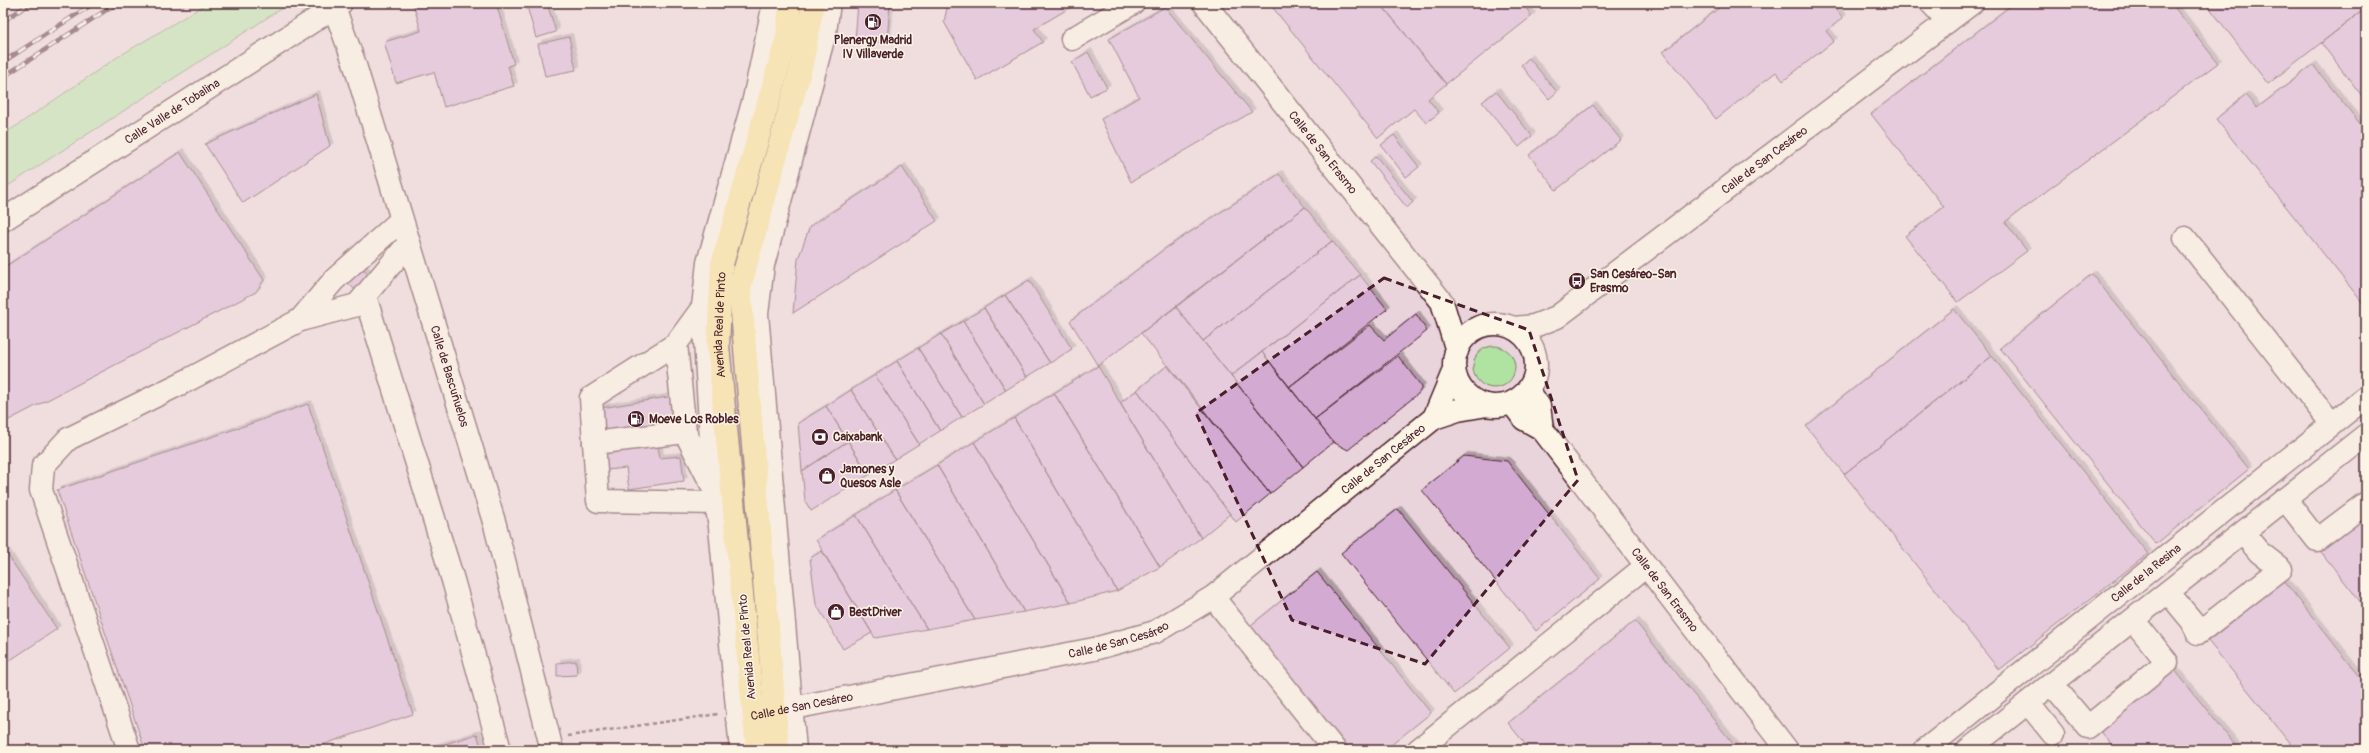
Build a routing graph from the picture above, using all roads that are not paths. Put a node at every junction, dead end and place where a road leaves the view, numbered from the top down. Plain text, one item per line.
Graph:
1 (774, 3) edge
2 (790, 3) edge
3 (813, 3) edge
4 (829, 3) edge
5 (1133, 3) edge
6 (1204, 3) edge
7 (1931, 3) edge
8 (1972, 3) edge
9 (337, 5) edge
10 (1948, 21) junction
11 (1072, 39) dead end
12 (3, 220) edge
13 (400, 220) junction
14 (2185, 238) dead end
15 (408, 244) junction
16 (365, 296) junction
17 (1442, 302) junction
18 (703, 307) junction
19 (1557, 317) junction
20 (300, 320) junction
21 (1485, 325) junction
22 (1514, 328) junction
23 (676, 344) junction
24 (1535, 352) junction
25 (1455, 361) junction
26 (1520, 397) junction
27 (2366, 397) edge
28 (1487, 405) junction
29 (1434, 418) junction
30 (2332, 424) junction
31 (685, 432) junction
32 (2365, 437) edge
33 (594, 443) junction
34 (716, 496) junction
35 (2285, 499) junction
36 (2366, 503) edge
37 (2243, 532) junction
38 (1646, 566) junction
39 (2168, 592) junction
40 (1213, 597) junction
41 (2133, 620) junction
42 (2052, 684) junction
43 (2028, 703) junction
44 (782, 711) junction
45 (742, 715) junction
46 (2053, 734) dead end
47 (558, 743) edge
48 (129, 750) edge
49 (500, 750) edge
50 (741, 750) edge
51 (757, 750) edge
52 (778, 750) edge
53 (795, 750) edge
54 (1335, 750) edge
55 (1418, 750) edge
56 (1787, 750) edge
57 (1925, 750) edge
58 (1968, 750) edge

1 - 18 street
2 - 45 main road, Avenida Real de Pinto
3 - 44 main road, Avenida Real de Pinto
4 - 44 street
5 - 11 street
6 - 17 street, Calle de San Erasmo
7 - 10 street
8 - 10 street, Calle de San Cesáreo
9 - 12 street, Calle Valle de Tobalina
9 - 13 street, Calle de Bascuñuelos
10 - 19 street, Calle de San Cesáreo
13 - 15 street, Calle de Bascuñuelos
13 - 20 street
14 - 30 street
15 - 16 street
15 - 47 street, Calle de Bascuñuelos
16 - 20 street
16 - 49 street
17 - 21 street, Calle de San Erasmo
17 - 25 street, Calle de San Erasmo
18 - 23 street
18 - 34 street
19 - 22 street, Calle de San Cesáreo
19 - 24 street, Calle de San Cesáreo
20 - 48 street
21 - 22 street
21 - 25 street
22 - 24 street
23 - 31 street
23 - 33 street
24 - 26 street
25 - 28 street
25 - 29 street, Calle de San Cesáreo
26 - 28 street
26 - 38 street, Calle de San Erasmo
27 - 30 street, Calle de la Resina
28 - 29 street, Calle de San Cesáreo
29 - 40 street, Calle de San Cesáreo
30 - 57 street, Calle de la Resina
31 - 33 street
31 - 34 street
32 - 35 street
33 - 34 street
34 - 45 street
35 - 36 street
35 - 37 street
37 - 39 street
37 - 39 street
38 - 55 street
38 - 56 street, Calle de San Erasmo
39 - 41 street
40 - 44 street, Calle de San Cesáreo
40 - 54 street
41 - 42 street
41 - 42 street
42 - 43 street
43 - 46 street
43 - 58 street
44 - 45 street, Calle de San Cesáreo
44 - 52 main road, Avenida Real de Pinto
44 - 53 street
45 - 50 street
45 - 51 main road, Avenida Real de Pinto

